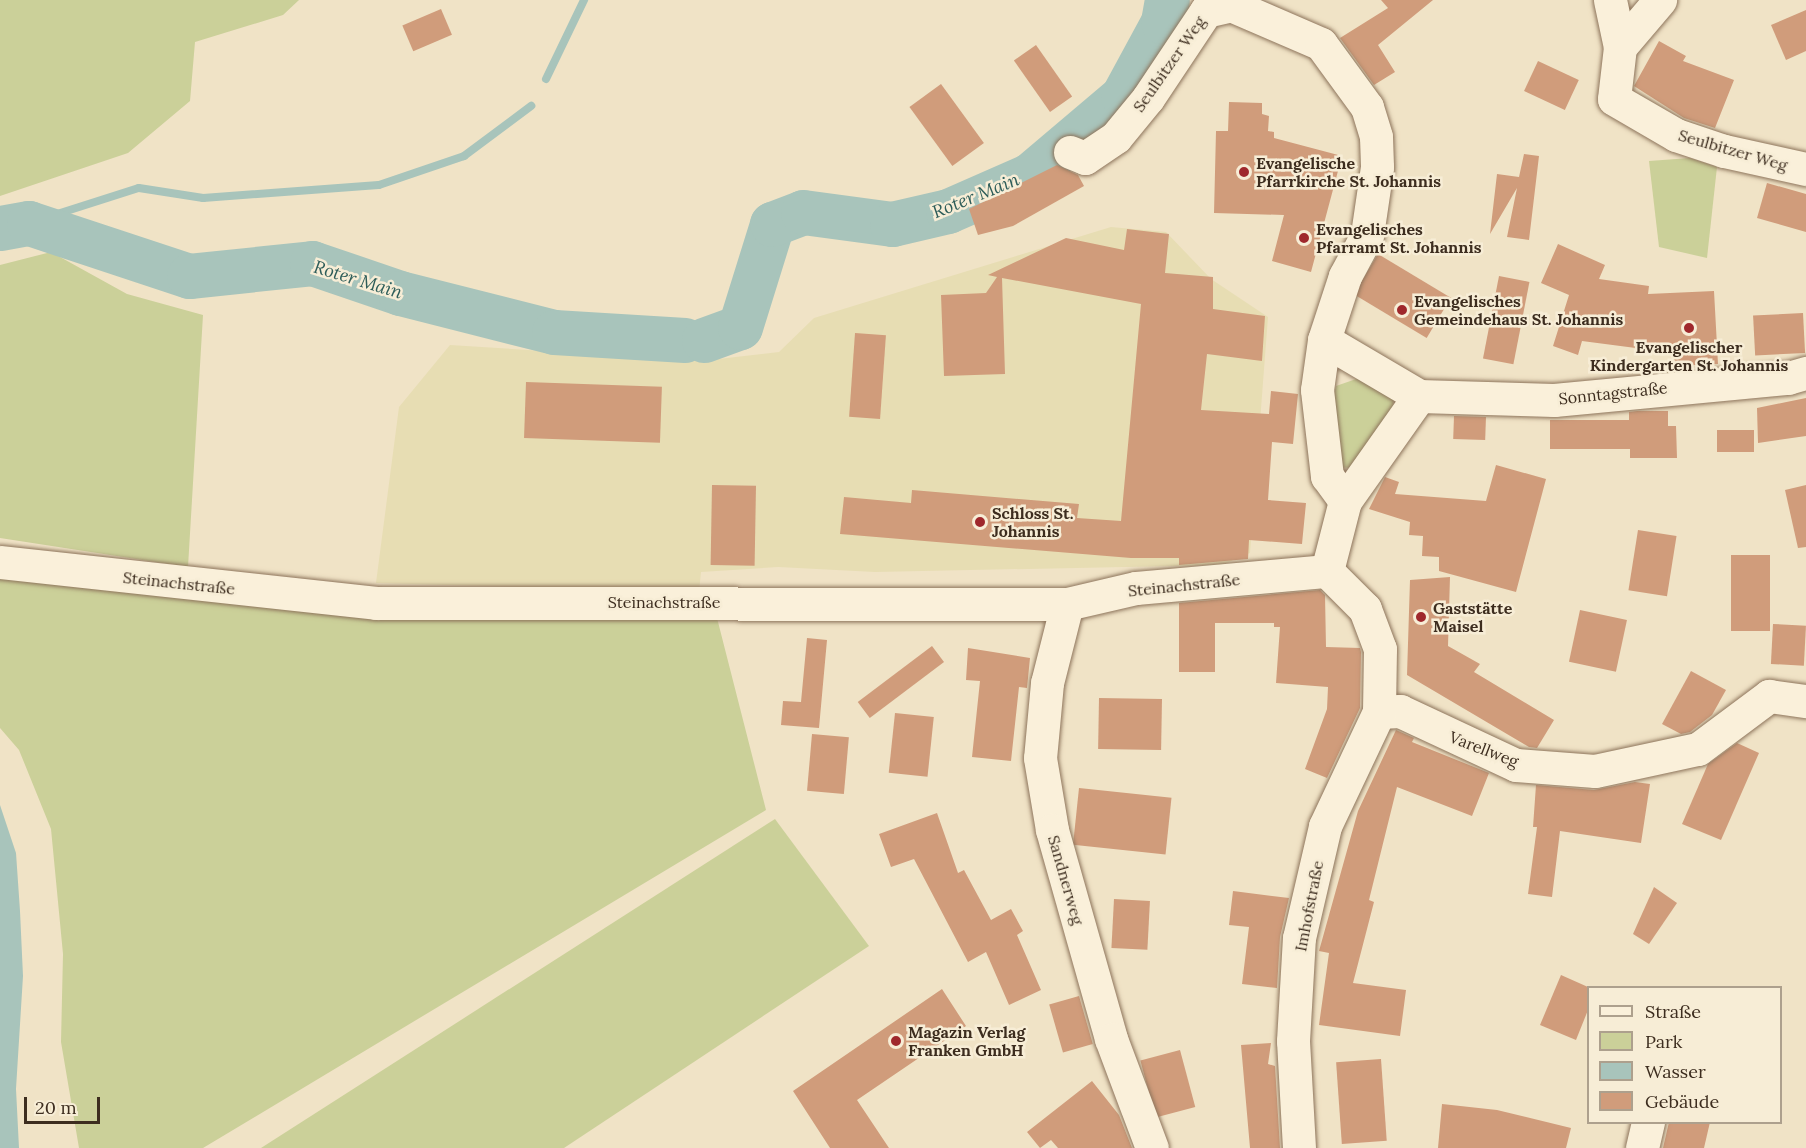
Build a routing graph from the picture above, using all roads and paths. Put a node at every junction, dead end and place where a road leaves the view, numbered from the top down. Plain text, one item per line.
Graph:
1 (1610, 0) edge
2 (1660, 0) edge
3 (1620, 47) junction
4 (1070, 152) dead end
5 (1806, 169) edge
6 (1324, 340) junction
7 (1806, 373) edge
8 (1419, 396) junction
9 (1346, 501) junction
10 (0, 562) edge
11 (1327, 571) junction
12 (1067, 604) junction
13 (1806, 701) edge
14 (1379, 712) junction
15 (1648, 1124) edge
16 (1152, 1148) edge
17 (1299, 1148) edge
18 (1642, 1148) edge

1 - 3 street
2 - 3 street
3 - 5 street, Seulbitzer Weg
4 - 6 street, Seulbitzer Weg
6 - 8 street
6 - 9 street
7 - 8 street, Sonntagstraße
8 - 9 street
9 - 11 street
10 - 12 street, Steinachstraße
11 - 12 street, Steinachstraße
11 - 14 street
12 - 16 street, Sandnerweg
13 - 14 street, Varellweg
14 - 17 street, Imhofstraße
15 - 18 street

